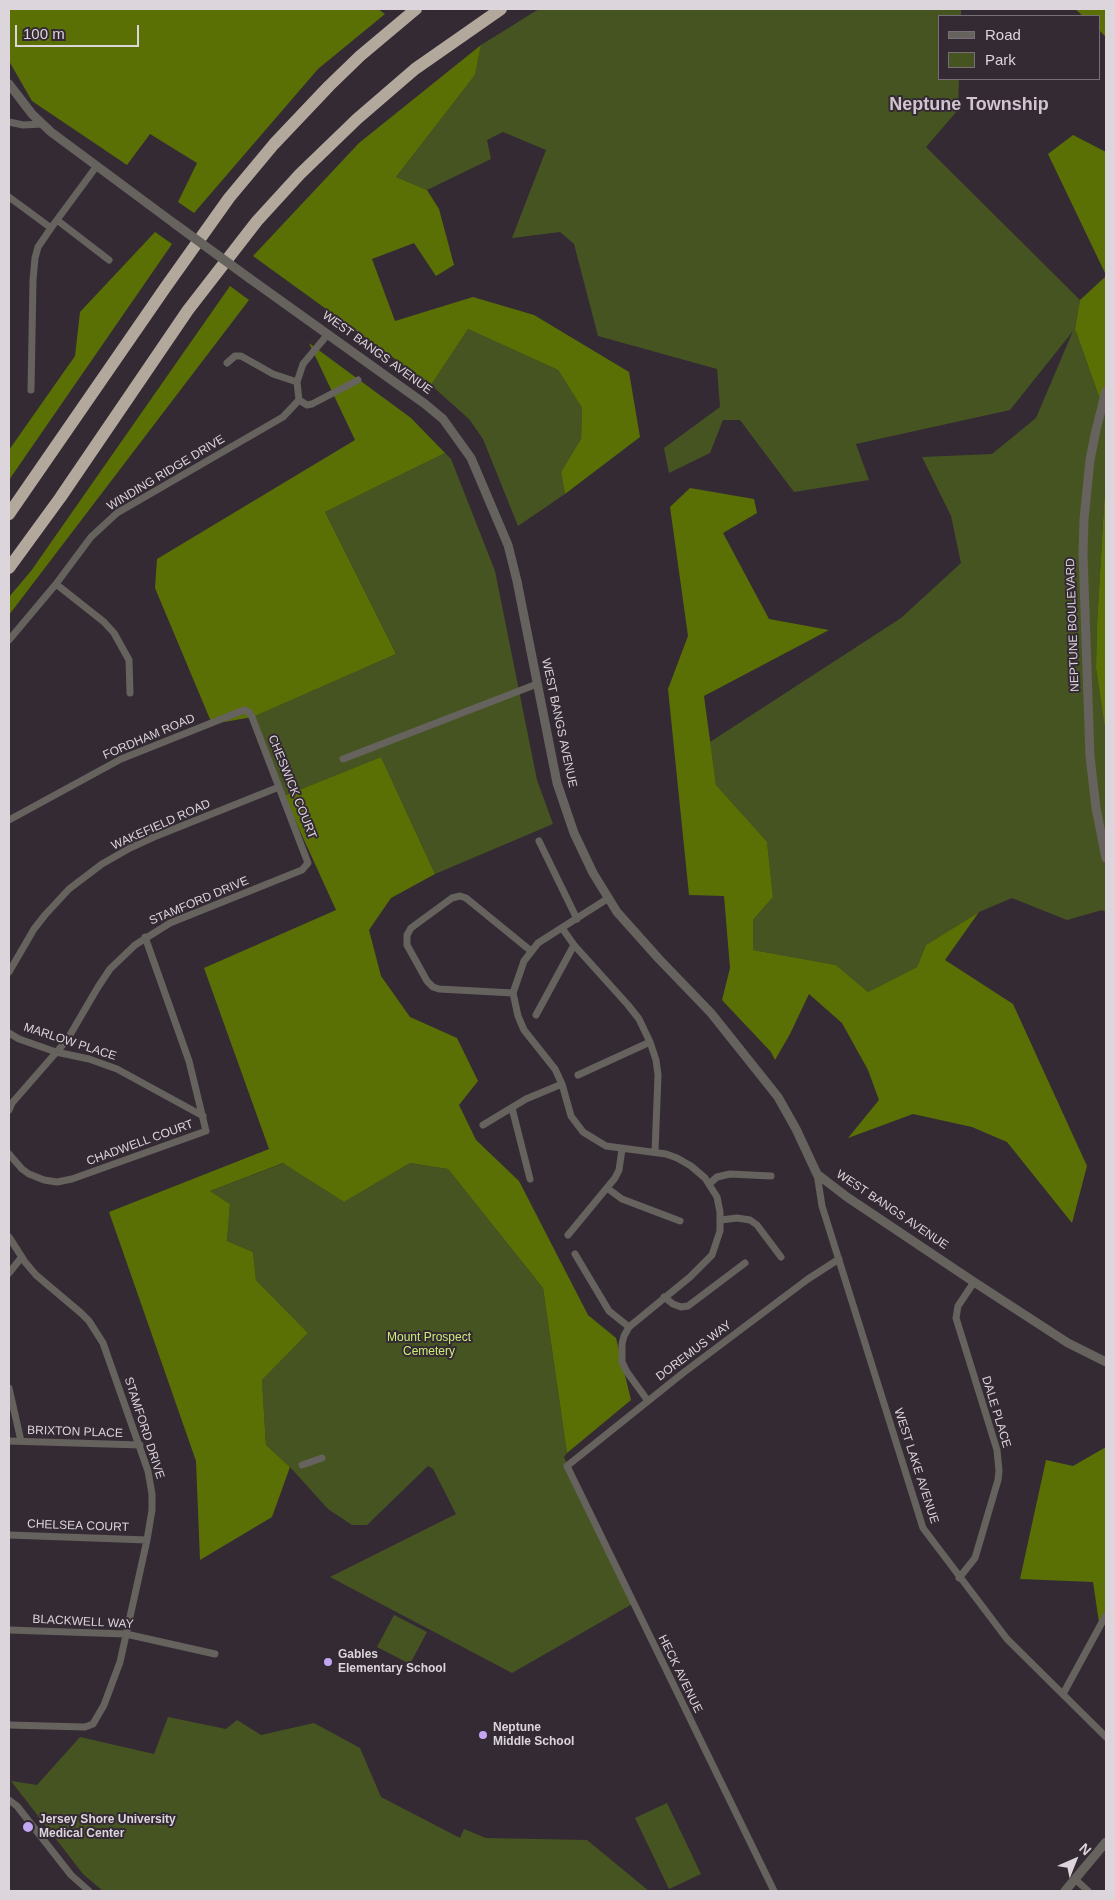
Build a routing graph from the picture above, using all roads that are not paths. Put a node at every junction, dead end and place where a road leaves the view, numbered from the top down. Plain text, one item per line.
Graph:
1 (416, 9) edge
2 (501, 9) edge
3 (9, 84) edge
4 (9, 122) edge
5 (42, 124) junction
6 (96, 167) junction
7 (9, 198) edge
8 (57, 220) junction
9 (51, 228) junction
10 (109, 260) dead end
11 (328, 334) junction
12 (227, 363) dead end
13 (358, 380) dead end
14 (297, 382) junction
15 (31, 390) dead end
16 (1106, 391) edge
17 (299, 400) junction
18 (9, 514) edge
19 (9, 568) edge
20 (56, 584) junction
21 (9, 640) edge
22 (537, 684) junction
23 (130, 693) dead end
24 (249, 712) joint
25 (344, 759) dead end
26 (280, 787) junction
27 (9, 820) edge
28 (539, 841) dead end
29 (1106, 858) edge
30 (302, 870) joint
31 (608, 899) junction
32 (577, 918) junction
33 (562, 928) junction
34 (145, 937) junction
35 (574, 945) junction
36 (531, 951) junction
37 (9, 972) edge
38 (513, 992) junction
39 (536, 1015) dead end
40 (9, 1033) edge
41 (650, 1042) junction
42 (56, 1052) junction
43 (578, 1075) dead end
44 (562, 1084) junction
45 (512, 1108) junction
46 (9, 1110) edge
47 (203, 1116) junction
48 (483, 1125) dead end
49 (622, 1149) junction
50 (655, 1152) junction
51 (9, 1154) edge
52 (817, 1174) junction
53 (771, 1176) dead end
54 (530, 1179) dead end
55 (709, 1184) junction
56 (607, 1188) junction
57 (721, 1220) junction
58 (680, 1222) dead end
59 (568, 1235) dead end
60 (9, 1236) edge
61 (574, 1254) dead end
62 (781, 1257) dead end
63 (21, 1258) junction
64 (839, 1259) junction
65 (745, 1263) dead end
66 (9, 1273) edge
67 (974, 1282) junction
68 (664, 1297) junction
69 (628, 1327) junction
70 (1106, 1362) edge
71 (9, 1388) edge
72 (648, 1401) junction
73 (9, 1441) edge
74 (22, 1441) junction
75 (140, 1445) junction
76 (322, 1458) dead end
77 (302, 1464) dead end
78 (567, 1466) joint
79 (9, 1535) edge
80 (147, 1540) junction
81 (959, 1578) junction
82 (1106, 1615) edge
83 (9, 1630) edge
84 (126, 1634) junction
85 (215, 1654) dead end
86 (1063, 1694) junction
87 (9, 1725) edge
88 (1106, 1737) edge
89 (9, 1800) edge
90 (1106, 1842) edge
91 (1075, 1879) junction
92 (89, 1891) edge
93 (774, 1891) edge
94 (1065, 1891) edge
95 (1088, 1891) edge

1 - 18 highway
2 - 19 highway
3 - 5 street, WEST BANGS AVENUE
4 - 5 street
5 - 6 street, WEST BANGS AVENUE
6 - 8 street
6 - 11 street, WEST BANGS AVENUE, bridge
7 - 9 street
8 - 9 street
8 - 10 street
9 - 15 street
11 - 14 street
11 - 22 street, WEST BANGS AVENUE
12 - 14 street
13 - 17 street
14 - 17 street
16 - 29 street, NEPTUNE BOULEVARD
17 - 20 street, WINDING RIDGE DRIVE
20 - 21 street, WINDING RIDGE DRIVE
20 - 23 street
22 - 25 street
22 - 31 street, WEST BANGS AVENUE
24 - 26 street, CHESWICK COURT
24 - 27 street, FORDHAM ROAD
26 - 30 street, CHESWICK COURT
26 - 37 street, WAKEFIELD ROAD
28 - 32 street
30 - 34 street, STAMFORD DRIVE
31 - 32 street
31 - 52 street, WEST BANGS AVENUE
32 - 33 street
33 - 35 street
33 - 36 street
34 - 42 street, STAMFORD DRIVE
34 - 47 street, CHADWELL COURT
35 - 39 street
35 - 41 street
36 - 38 street
36 - 38 street
38 - 44 street
40 - 42 street, MARLOW PLACE
41 - 43 street
41 - 50 street
42 - 46 street, STAMFORD DRIVE
42 - 47 street, MARLOW PLACE
44 - 45 street
44 - 49 street
45 - 48 street
45 - 54 street
47 - 51 street, CHADWELL COURT
49 - 50 street
49 - 56 street
50 - 55 street
52 - 64 street, WEST LAKE AVENUE
52 - 67 street, WEST BANGS AVENUE
53 - 55 street
55 - 57 street
56 - 58 street
56 - 59 street
57 - 62 street
57 - 68 street
60 - 63 street, STAMFORD DRIVE
61 - 69 street
63 - 66 street
63 - 75 street, STAMFORD DRIVE
64 - 72 street, DOREMUS WAY
64 - 81 street, WEST LAKE AVENUE
65 - 68 street
67 - 70 street, WEST BANGS AVENUE
67 - 81 street, DALE PLACE
68 - 69 street
69 - 72 street
71 - 74 street
72 - 78 street, DOREMUS WAY
73 - 74 street, BRIXTON PLACE
74 - 75 street, BRIXTON PLACE
75 - 80 street, STAMFORD DRIVE
76 - 77 street
78 - 93 street, HECK AVENUE
79 - 80 street, CHELSEA COURT
80 - 84 street, STAMFORD DRIVE
81 - 86 street, WEST LAKE AVENUE
82 - 86 street
83 - 84 street, BLACKWELL WAY
84 - 85 street, BLACKWELL WAY
84 - 87 street, STAMFORD DRIVE
86 - 88 street, WEST LAKE AVENUE
89 - 92 street
90 - 91 street
91 - 94 street
91 - 95 street

